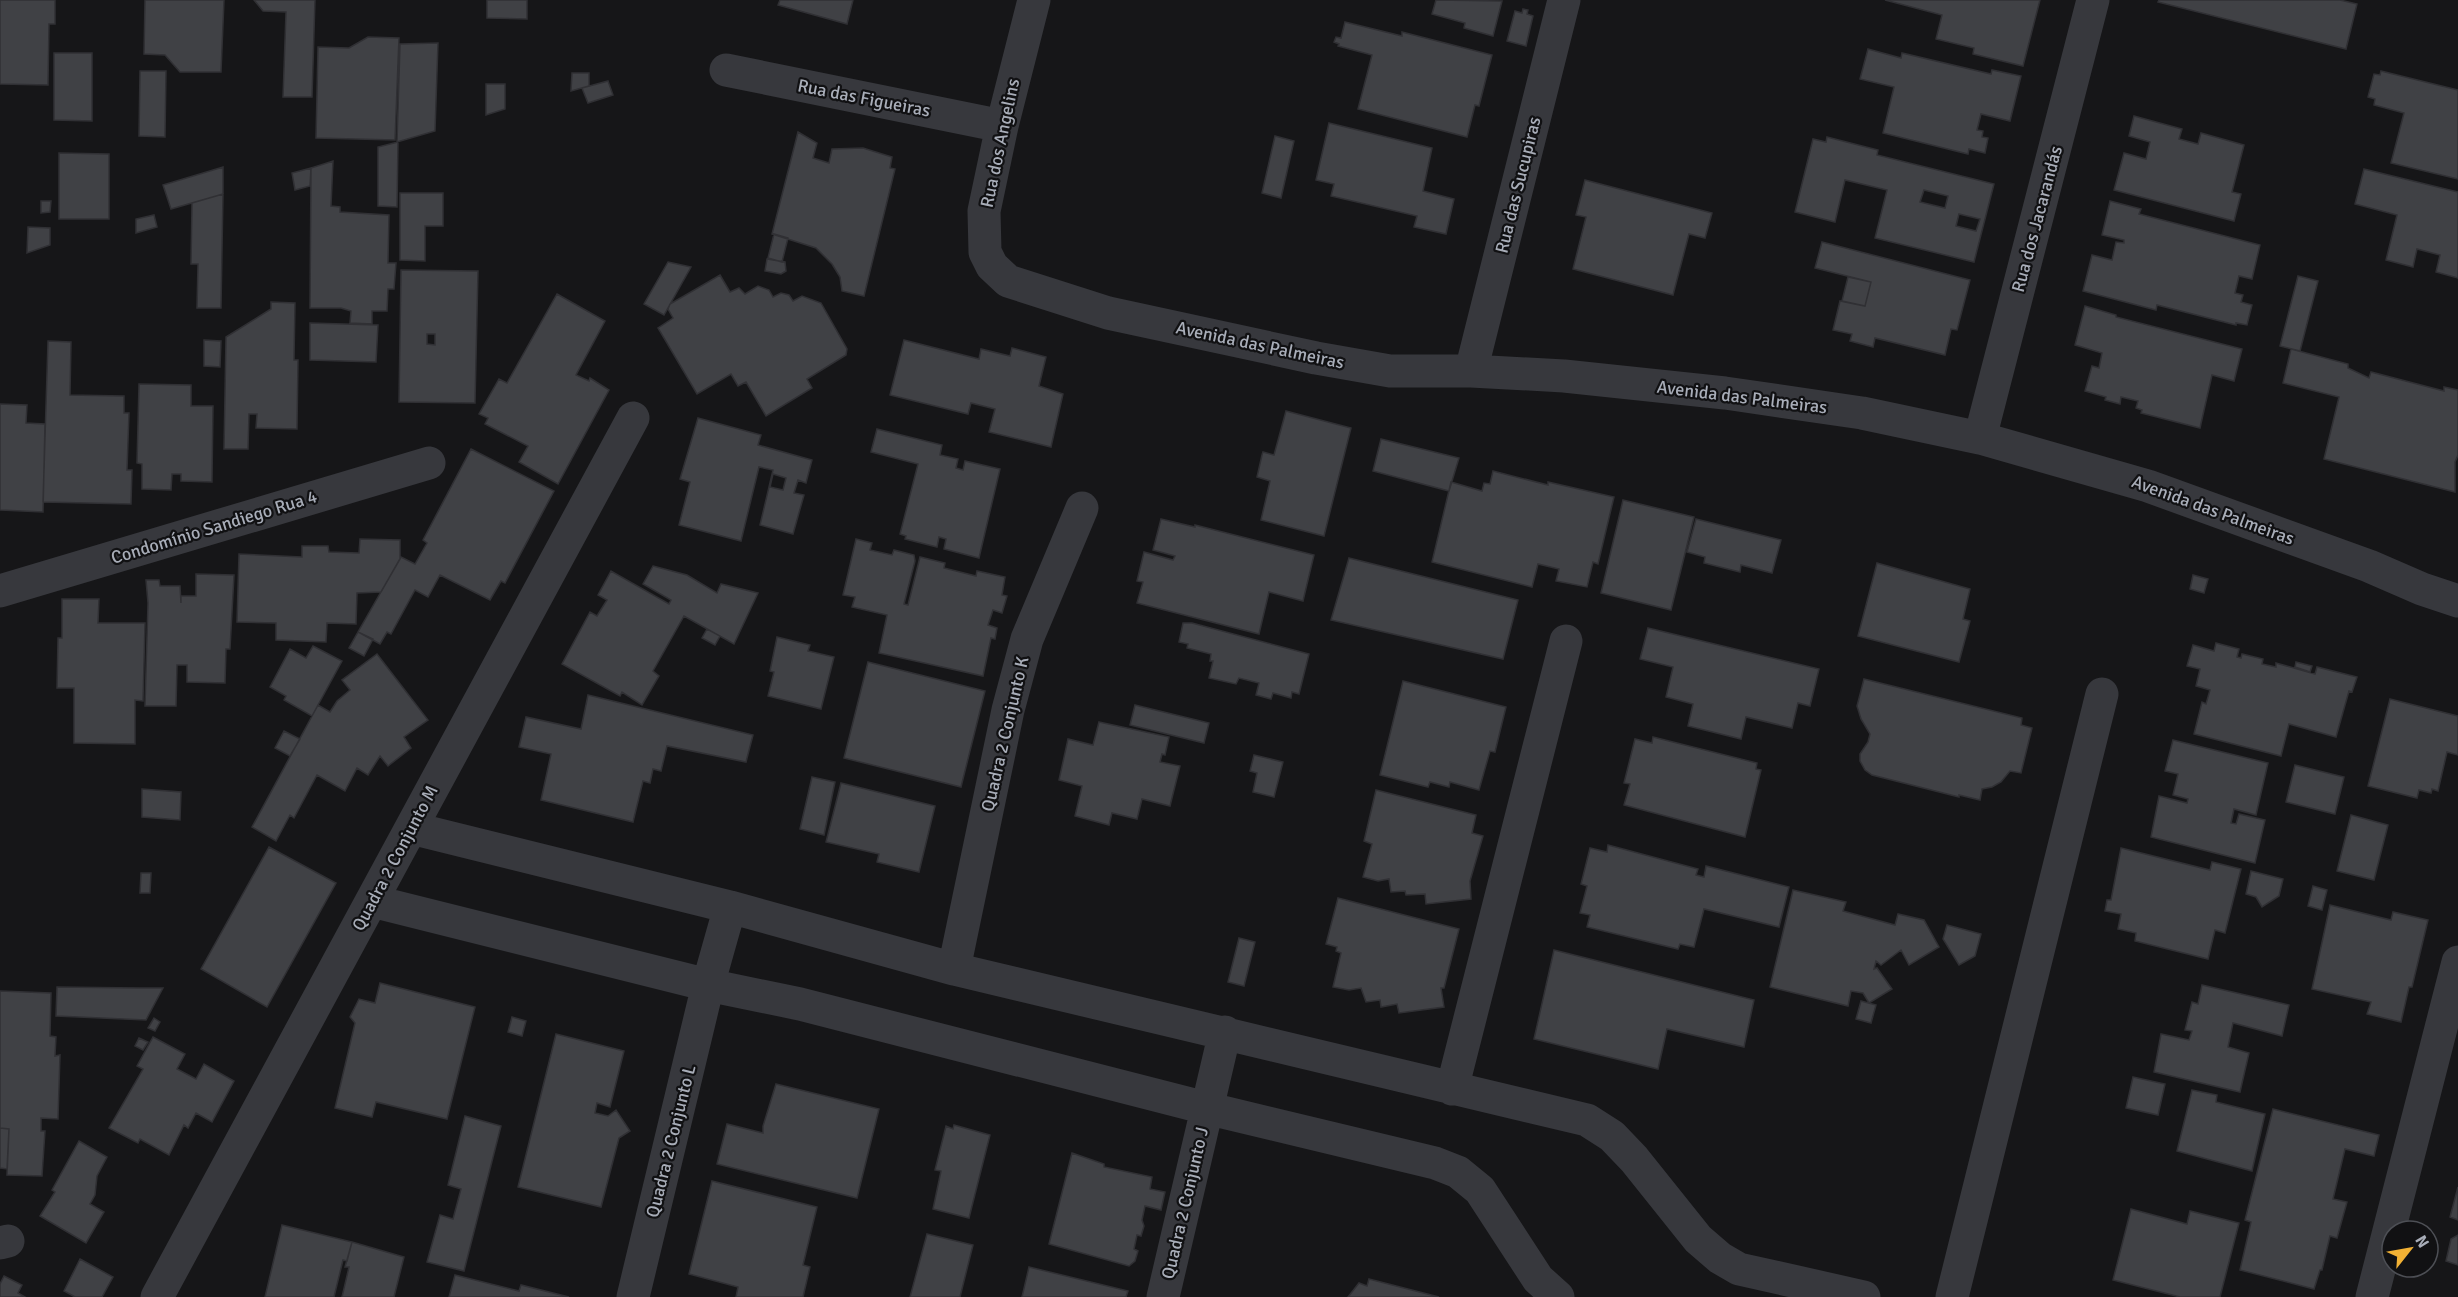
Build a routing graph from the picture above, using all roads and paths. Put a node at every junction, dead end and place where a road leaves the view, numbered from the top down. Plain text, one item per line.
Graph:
1 (1034, 0) edge
2 (1564, 0) edge
3 (2093, 0) edge
4 (726, 70) dead end
5 (1002, 126) junction
6 (1008, 280) joint
7 (1471, 370) junction
8 (633, 418) dead end
9 (1980, 438) junction
10 (429, 462) dead end
11 (1082, 508) dead end
12 (0, 591) edge
13 (2458, 600) edge
14 (1566, 641) dead end
15 (2102, 694) dead end
16 (411, 828) junction
17 (372, 902) junction
18 (730, 908) junction
19 (2458, 962) edge
20 (954, 969) junction
21 (708, 985) junction
22 (1225, 1032) junction
23 (1452, 1089) junction
24 (1206, 1108) junction
25 (1736, 1283) edge
26 (158, 1297) edge
27 (633, 1297) edge
28 (1163, 1297) edge
29 (1558, 1297) edge
30 (1864, 1297) edge
31 (1952, 1297) edge
32 (2372, 1297) edge

1 - 5 street, Rua dos Angelins
2 - 7 street, Rua das Sucupiras
3 - 9 street, Rua dos Jacarandás
4 - 5 street, Rua das Figueiras
5 - 6 street, Rua dos Angelins
6 - 7 street, Avenida das Palmeiras
7 - 9 street, Avenida das Palmeiras
8 - 16 street, Quadra 2 Conjunto M
9 - 13 street, Avenida das Palmeiras
10 - 12 street, Condomínio Sandiego Rua 4
11 - 20 street, Quadra 2 Conjunto K
14 - 23 street
15 - 31 street
16 - 17 street, Quadra 2 Conjunto M
16 - 18 street
17 - 21 street
17 - 26 street, Quadra 2 Conjunto M
18 - 20 street
18 - 21 street, Quadra 2 Conjunto L
19 - 32 street
20 - 22 street
21 - 24 street
21 - 27 street, Quadra 2 Conjunto L
22 - 23 street
22 - 24 street, Quadra 2 Conjunto J
23 - 25 street
24 - 28 street, Quadra 2 Conjunto J
24 - 29 street
25 - 30 street

